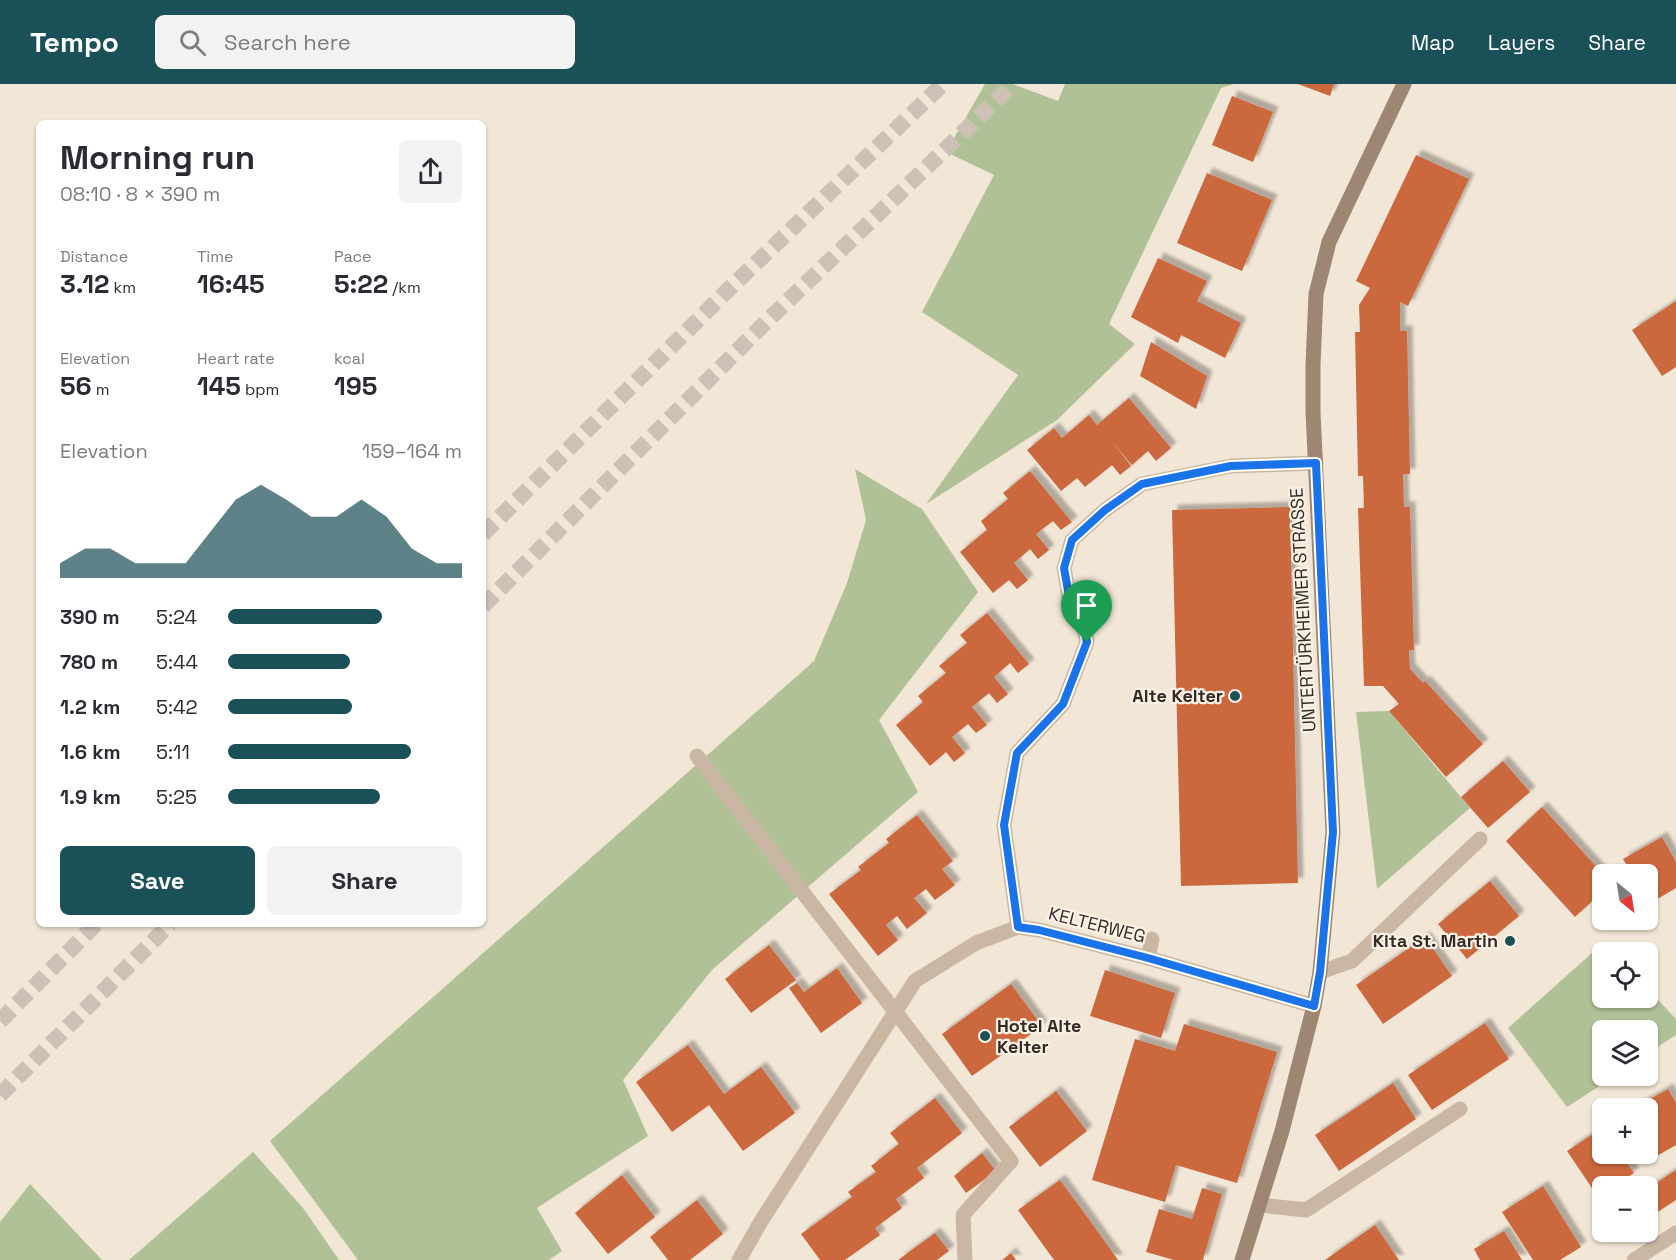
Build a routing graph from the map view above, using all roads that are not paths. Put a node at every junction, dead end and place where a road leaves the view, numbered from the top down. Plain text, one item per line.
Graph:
1 (1404, 84) edge
2 (1316, 463) junction
3 (697, 756) dead end
4 (1480, 839) dead end
5 (1018, 927) junction
6 (1152, 939) dead end
7 (1148, 958) junction
8 (1320, 972) junction
9 (1314, 1006) junction
10 (895, 1011) junction
11 (1460, 1109) dead end
12 (1260, 1205) junction
13 (1676, 1233) edge
14 (739, 1260) edge
15 (965, 1260) edge
16 (1242, 1260) edge
17 (1634, 1260) edge

1 - 2 main road, UNTERTÜRKHEIMER STRASSE
2 - 5 street
2 - 8 main road, UNTERTÜRKHEIMER STRASSE
3 - 10 street
4 - 8 street
5 - 7 street, KELTERWEG
5 - 10 street
6 - 7 street
7 - 9 street, KELTERWEG
8 - 9 main road, UNTERTÜRKHEIMER STRASSE
9 - 12 main road, UNTERTÜRKHEIMER STRASSE
10 - 14 street
10 - 15 street
11 - 12 street
12 - 16 main road, UNTERTÜRKHEIMER STRASSE
13 - 17 street

